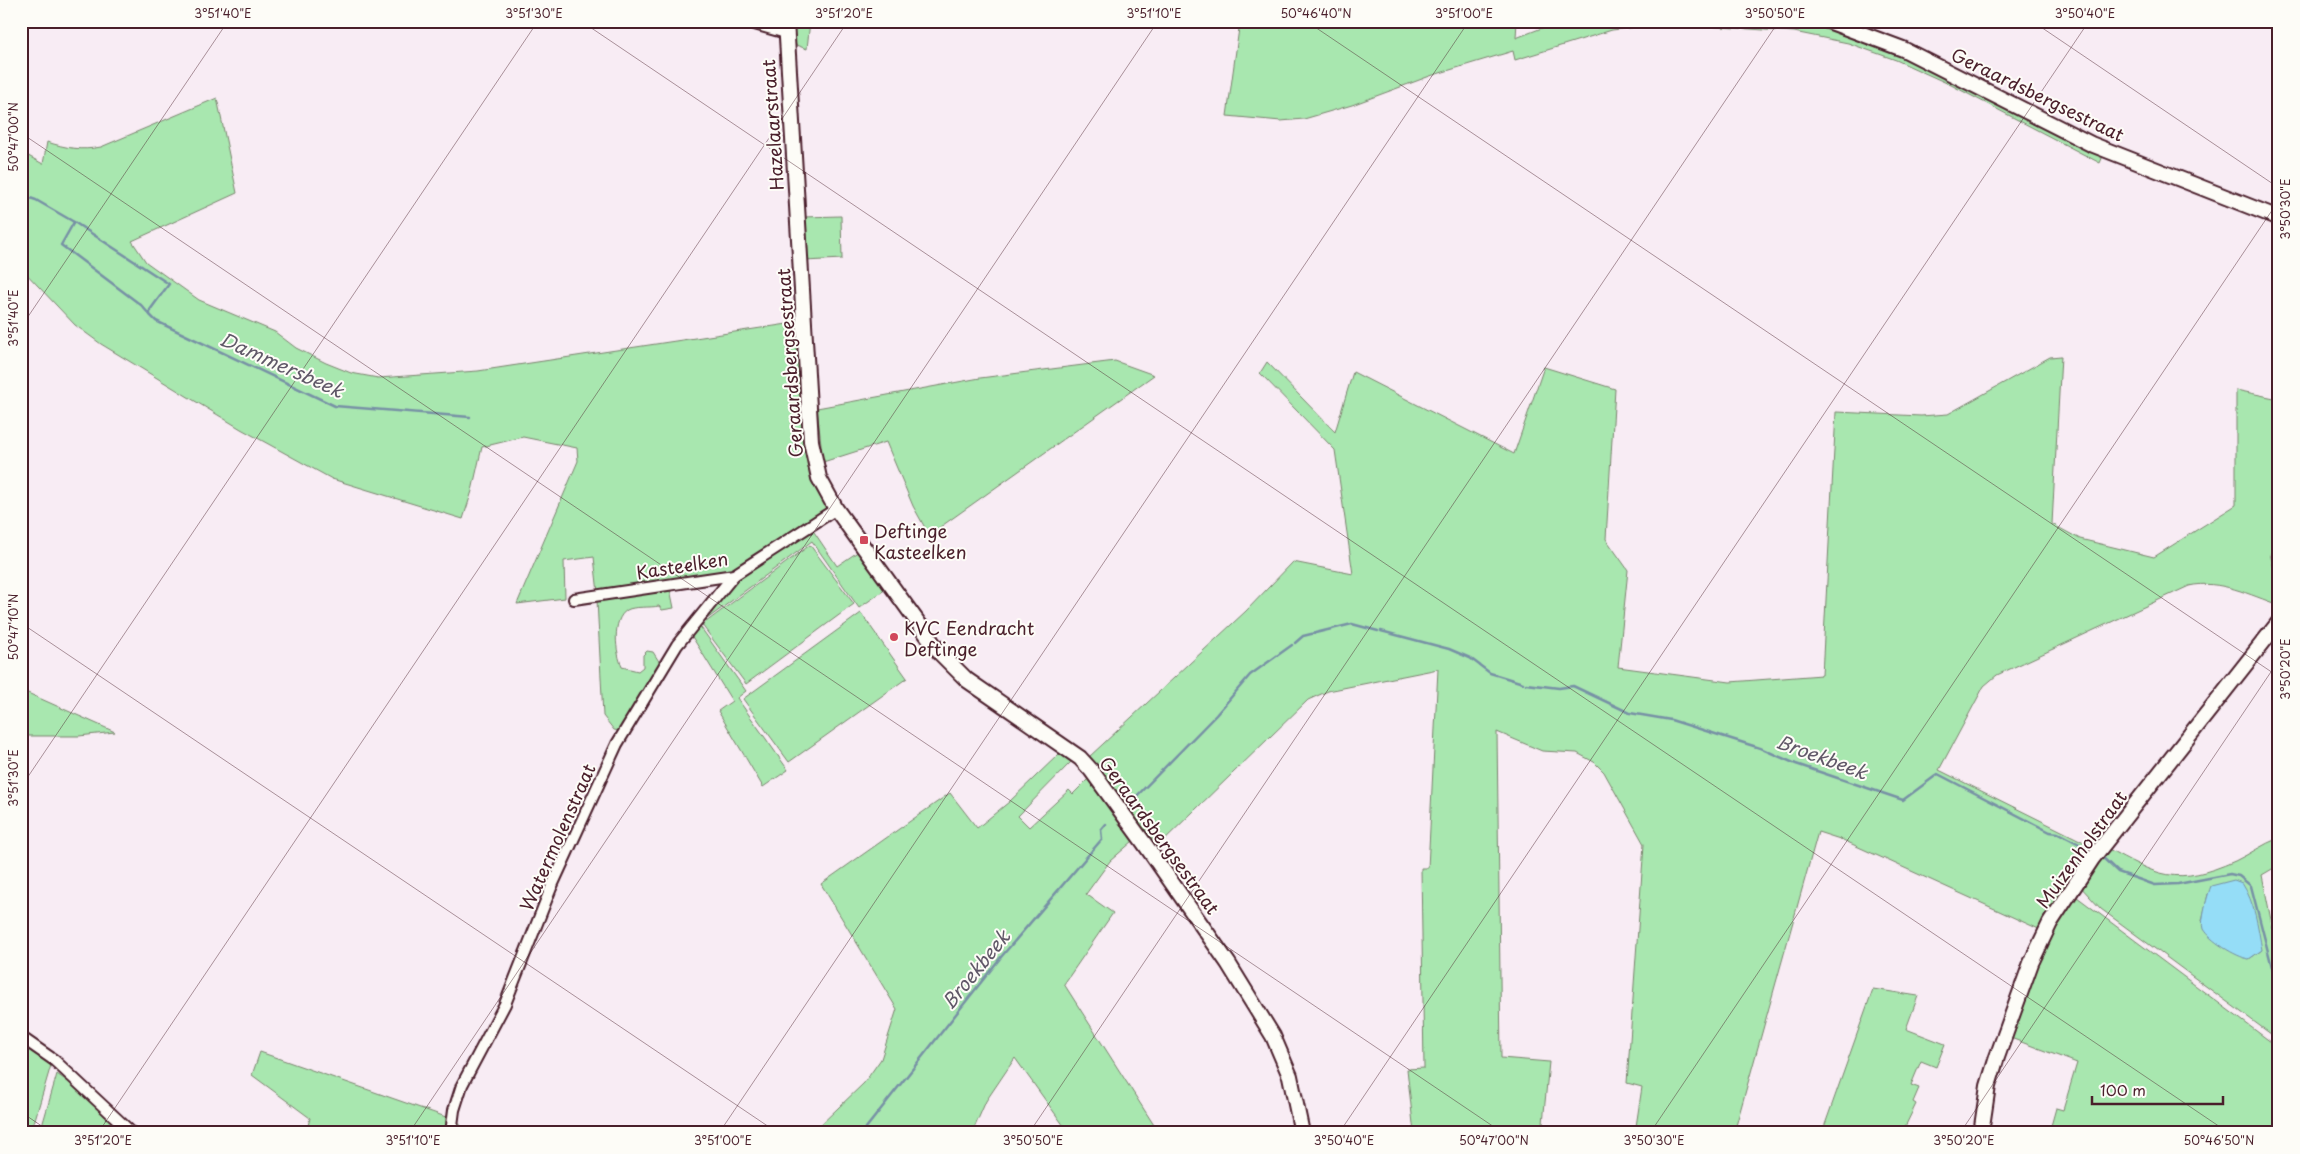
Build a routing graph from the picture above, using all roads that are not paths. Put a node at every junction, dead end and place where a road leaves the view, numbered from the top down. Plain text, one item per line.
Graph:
1 (744, 21) edge
2 (1828, 21) edge
3 (786, 27) edge
4 (2279, 218) edge
5 (798, 226) joint
6 (836, 509) junction
7 (734, 575) junction
8 (574, 599) dead end
9 (2279, 622) edge
10 (21, 1036) edge
11 (132, 1133) edge
12 (451, 1133) edge
13 (1302, 1133) edge
14 (1981, 1133) edge

1 - 3 street
2 - 4 street, Geraardsbergsestraat
3 - 5 street, Hazelaarstraat
5 - 6 street, Geraardsbergsestraat
6 - 7 street, Kasteelken
6 - 13 street, Geraardsbergsestraat
7 - 8 street, Kasteelken
7 - 12 street, Watermolenstraat
9 - 14 street, Muizenholstraat
10 - 11 street

